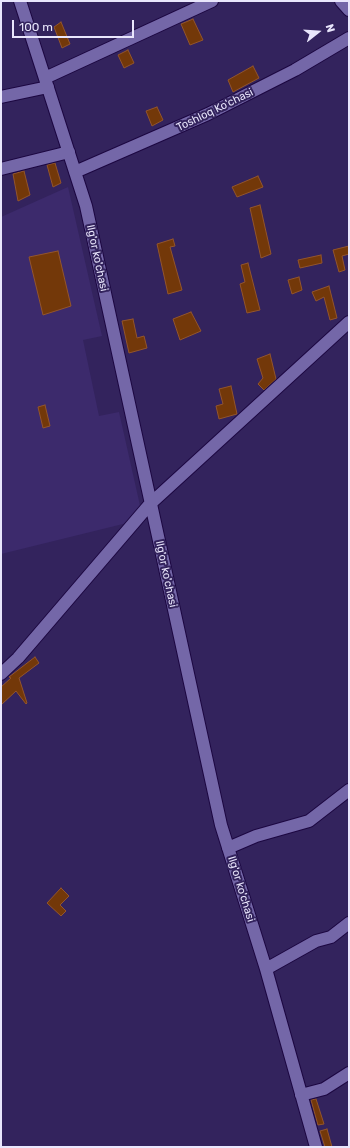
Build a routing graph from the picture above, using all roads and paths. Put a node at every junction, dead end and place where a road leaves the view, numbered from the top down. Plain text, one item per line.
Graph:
1 (20, 1) edge
2 (212, 1) edge
3 (341, 1) edge
4 (349, 10) edge
5 (349, 38) edge
6 (47, 83) junction
7 (1, 97) edge
8 (69, 152) junction
9 (1, 169) edge
10 (75, 172) junction
11 (349, 322) edge
12 (150, 504) junction
13 (1, 674) edge
14 (349, 790) edge
15 (228, 848) junction
16 (349, 924) edge
17 (266, 969) junction
18 (349, 1073) edge
19 (301, 1095) junction
20 (316, 1147) edge

1 - 6 street, Ilg'or ko'chasi
2 - 6 street
3 - 4 street
5 - 10 street, Toshloq Ko'chasi
6 - 7 street
6 - 8 street, Ilg'or ko'chasi
8 - 9 street
8 - 10 street, Ilg'or ko'chasi
10 - 12 street, Ilg'or ko'chasi
11 - 12 street
12 - 13 street
12 - 15 street, Ilg'or ko'chasi
14 - 15 street
15 - 17 street, Ilg'or ko'chasi
16 - 17 street
17 - 19 street, Ilg'or ko'chasi
18 - 19 street
19 - 20 street, Ilg'or ko'chasi

